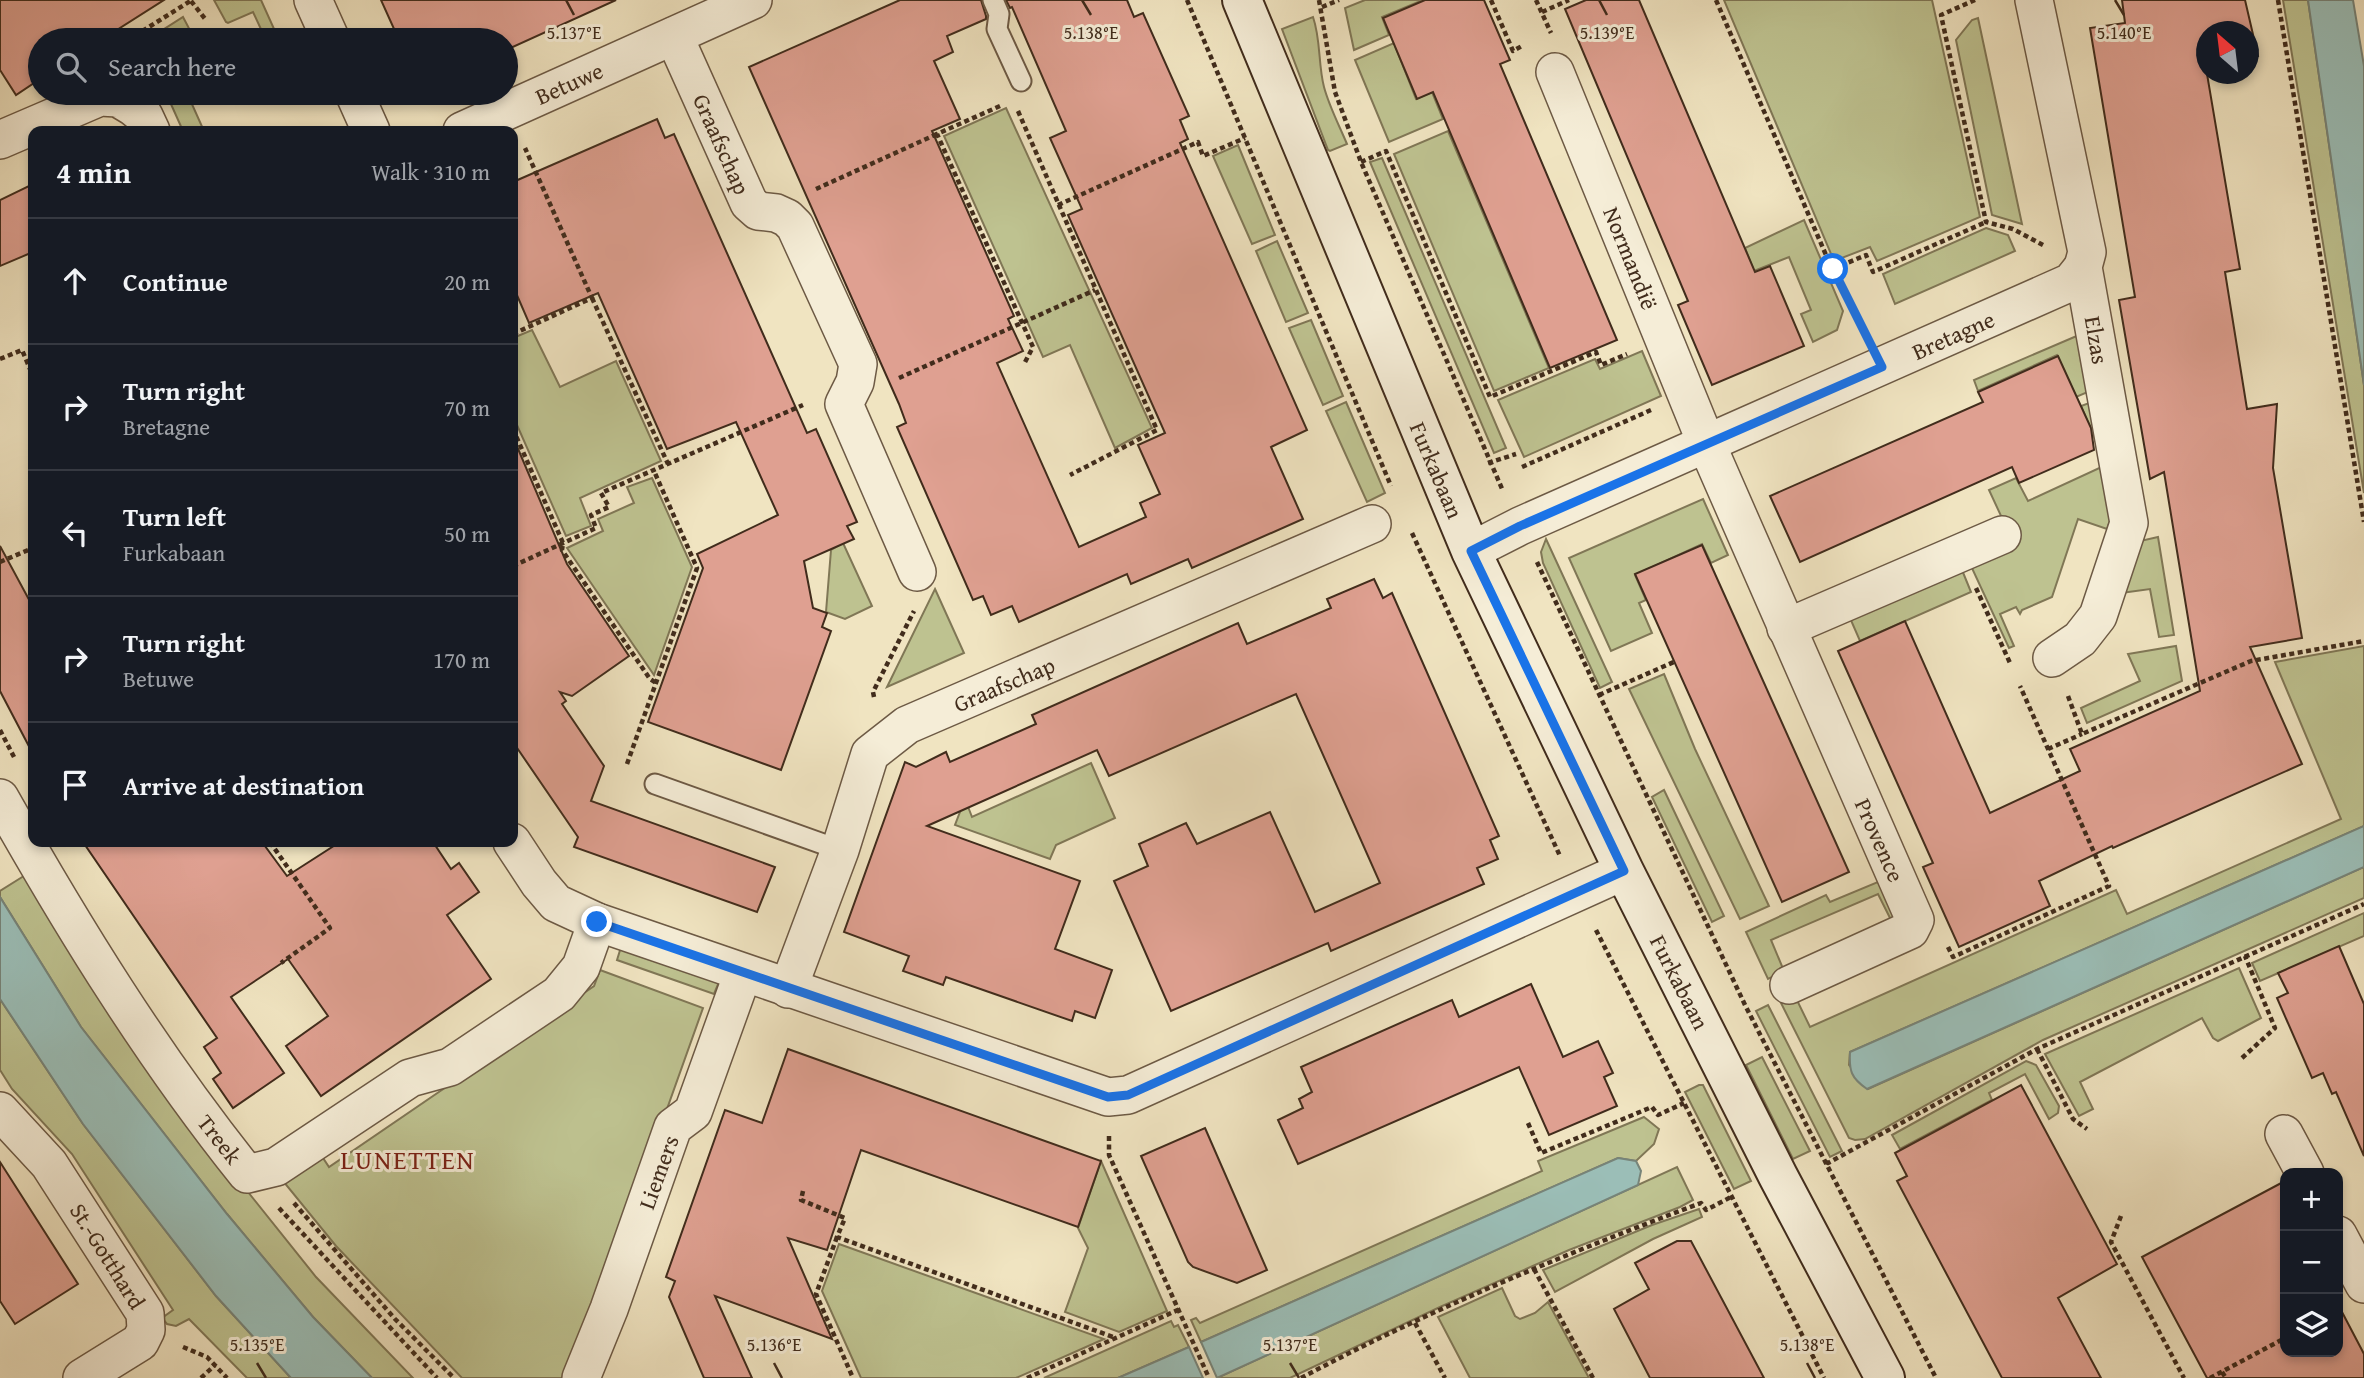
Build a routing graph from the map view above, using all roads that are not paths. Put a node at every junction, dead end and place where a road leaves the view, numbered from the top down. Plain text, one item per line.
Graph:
1 (313, 0) edge
2 (753, 0) edge
3 (993, 0) edge
4 (1242, 0) edge
5 (2034, 0) edge
6 (326, 28) edge
7 (674, 36) junction
8 (1555, 72) dead end
9 (1021, 81) road end
10 (81, 105) edge
11 (130, 105) edge
12 (360, 105) edge
13 (33, 126) edge
14 (149, 126) edge
15 (370, 126) edge
16 (472, 126) edge
17 (28, 128) edge
18 (0, 140) edge
19 (2084, 267) junction
20 (1707, 445) junction
21 (1372, 524) dead end
22 (2002, 535) dead end
23 (1471, 551) junction
24 (917, 572) road end
25 (1786, 628) junction
26 (2052, 658) road end
27 (655, 784) road end
28 (0, 798) edge
29 (515, 847) edge
30 (840, 850) junction
31 (1624, 871) junction
32 (597, 922) junction
33 (743, 973) junction
34 (1789, 985) dead end
35 (788, 989) junction
36 (0, 1111) edge
37 (2284, 1134) dead end
38 (2302, 1168) edge
39 (2343, 1244) edge
40 (2364, 1284) edge
41 (82, 1378) edge
42 (581, 1378) edge
43 (1885, 1378) edge

1 - 6 street
2 - 7 street, Betuwe
3 - 9 lane
4 - 23 street, Furkabaan
5 - 19 street, Elzas
7 - 16 street, Betuwe
7 - 24 street, Graafschap
8 - 20 street, Normandië
10 - 13 street
11 - 14 street
12 - 15 street
17 - 18 street
19 - 20 street, Bretagne
19 - 26 street, Elzas
20 - 23 street, Bretagne
20 - 25 street, Provence
21 - 30 street, Graafschap
22 - 25 street
23 - 31 street, Furkabaan
25 - 34 street, Provence
27 - 30 lane
28 - 32 street, Treek
29 - 32 street
30 - 35 street, Graafschap
31 - 35 street
31 - 43 street, Furkabaan
32 - 33 street
33 - 35 street
33 - 42 street, Liemers
36 - 41 street, St.-Gotthard
37 - 38 street
39 - 40 street

